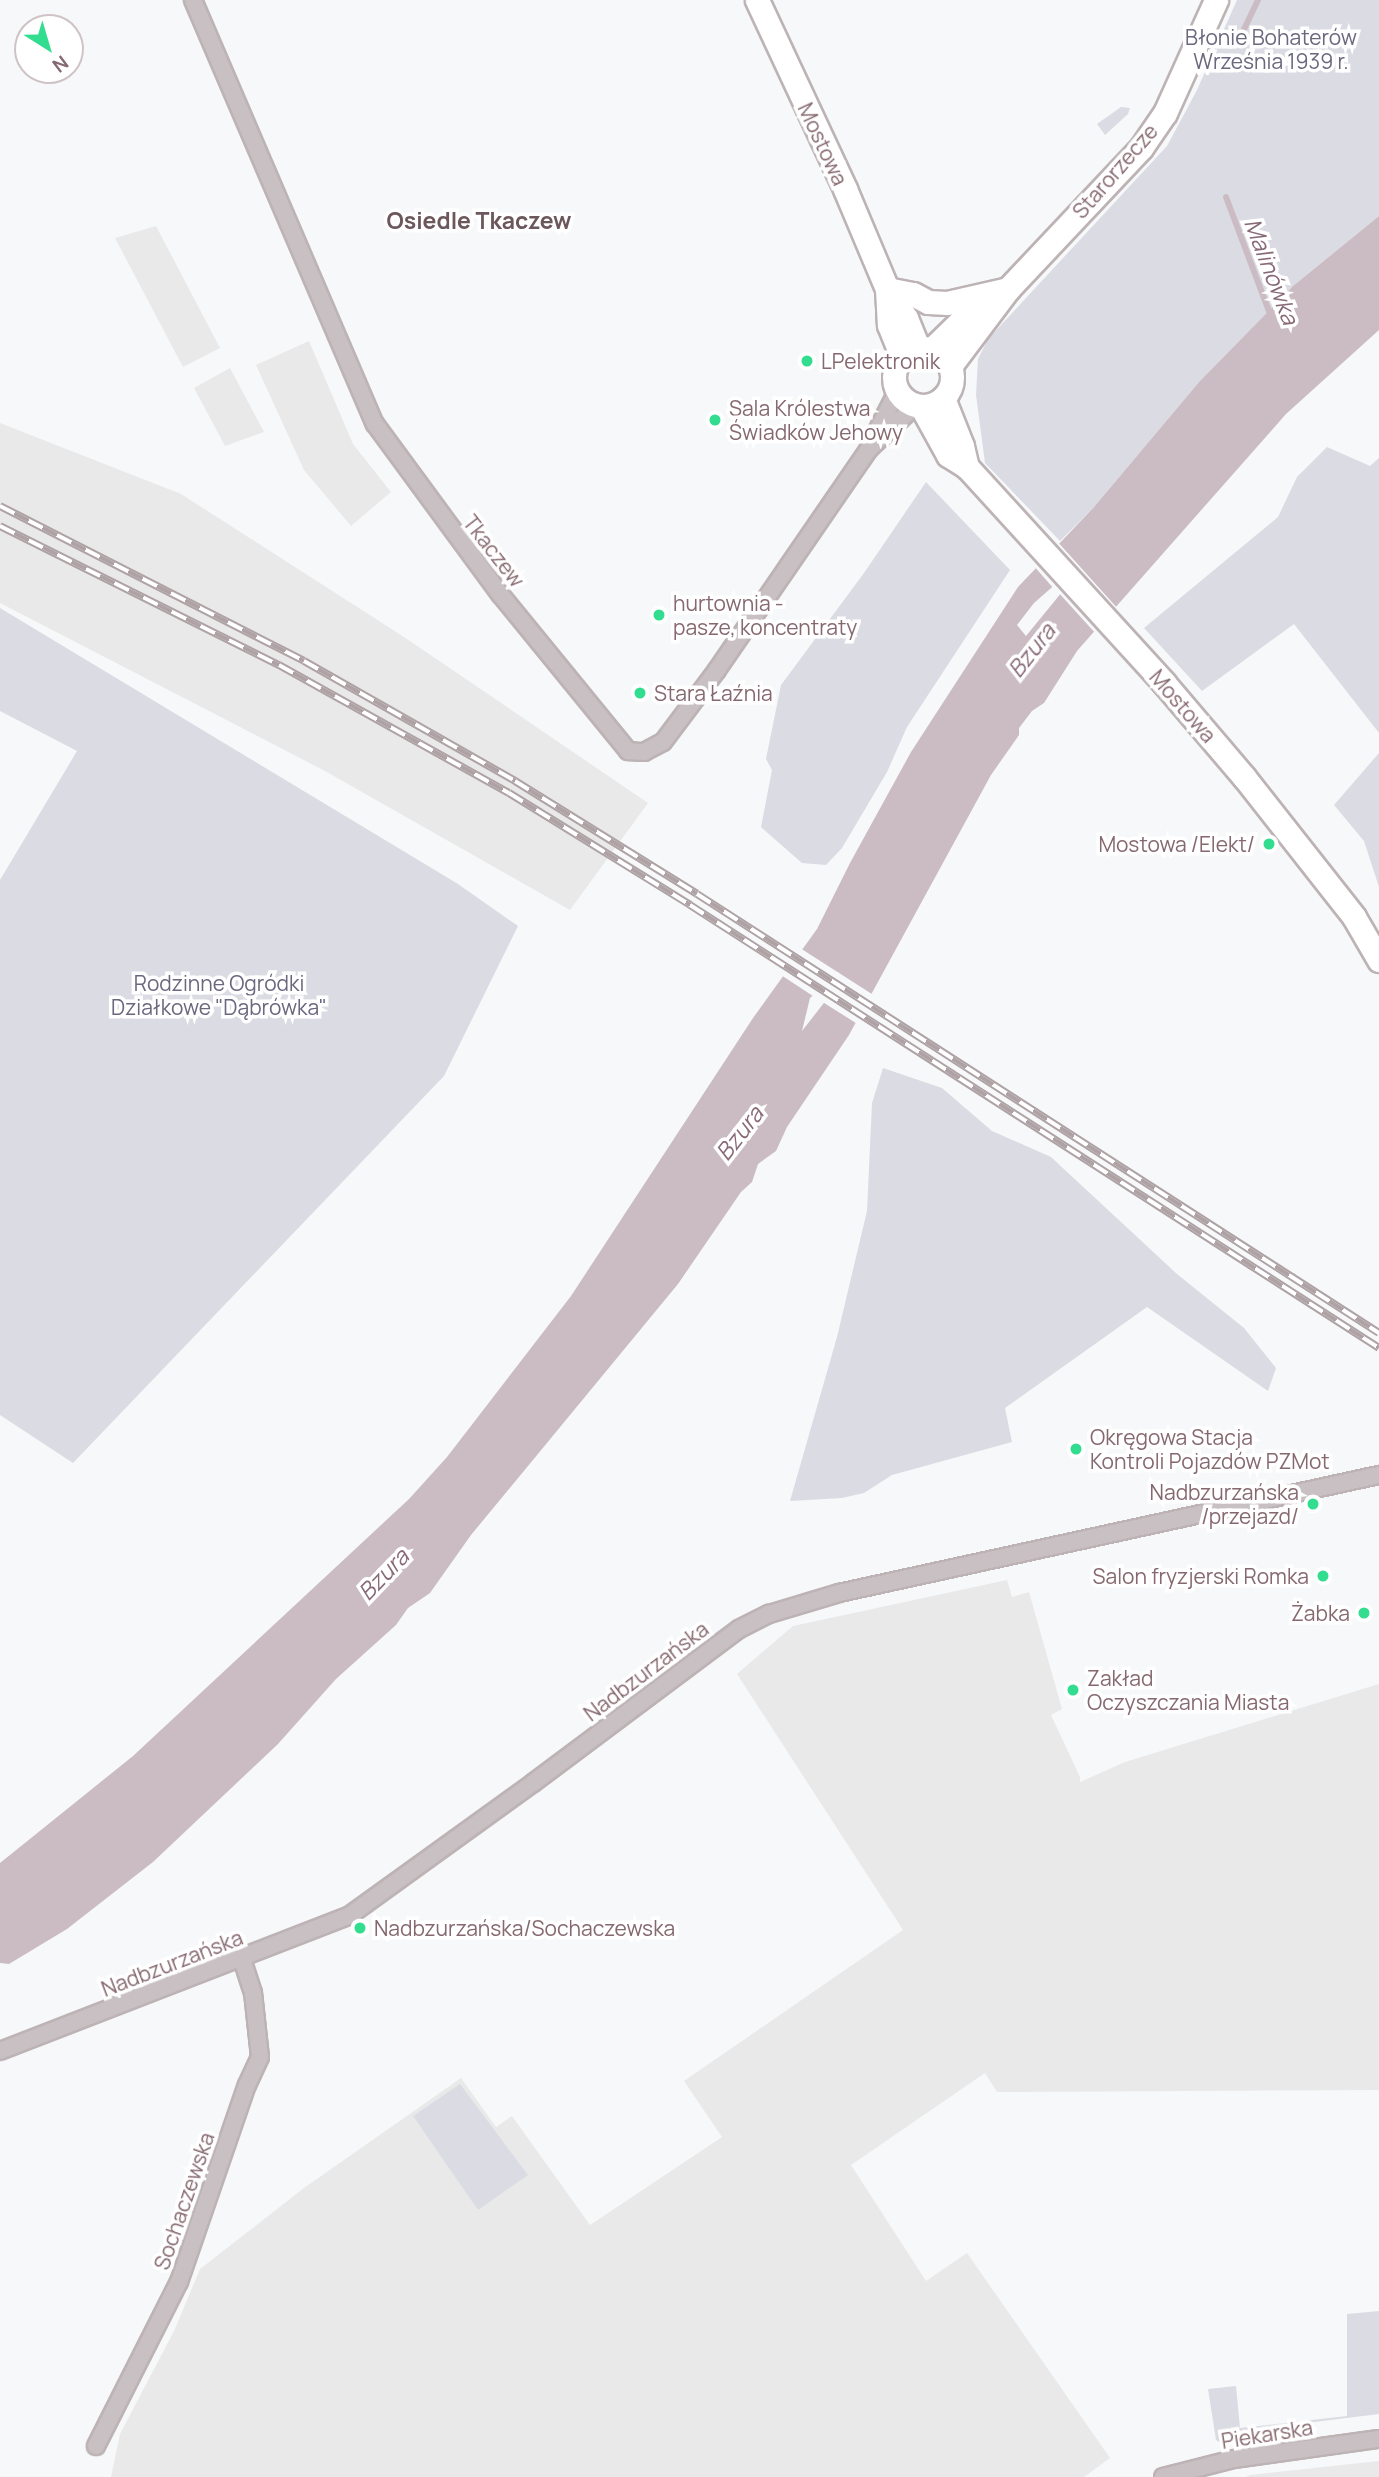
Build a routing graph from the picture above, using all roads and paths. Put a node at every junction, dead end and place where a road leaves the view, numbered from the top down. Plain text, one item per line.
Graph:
1 (192, 0) edge
2 (757, 0) edge
3 (1216, 0) edge
4 (887, 289) junction
5 (1008, 289) junction
6 (917, 352) junction
7 (950, 366) junction
8 (943, 398) junction
9 (911, 400) junction
10 (868, 450) junction
11 (970, 470) junction
12 (1378, 956) edge
13 (1379, 1475) edge
14 (242, 1959) junction
15 (0, 2050) edge
16 (1379, 2439) edge
17 (96, 2446) dead end
18 (1163, 2477) edge

1 - 10 street, Tkaczew
2 - 4 street, Mostowa
3 - 5 street, Starorzecze
4 - 5 street
4 - 6 street, Mostowa
5 - 6 street, Starorzecze
5 - 7 street, Starorzecze
6 - 7 street
6 - 9 street
7 - 8 street
8 - 9 street
8 - 11 street, Mostowa
9 - 10 street, Tkaczew
9 - 10 street, Tkaczew
9 - 11 street, Mostowa
11 - 12 street, Mostowa
13 - 14 street, Nadbzurzańska
14 - 15 street, Nadbzurzańska
14 - 17 street, Sochaczewska
16 - 18 street, Piekarska

